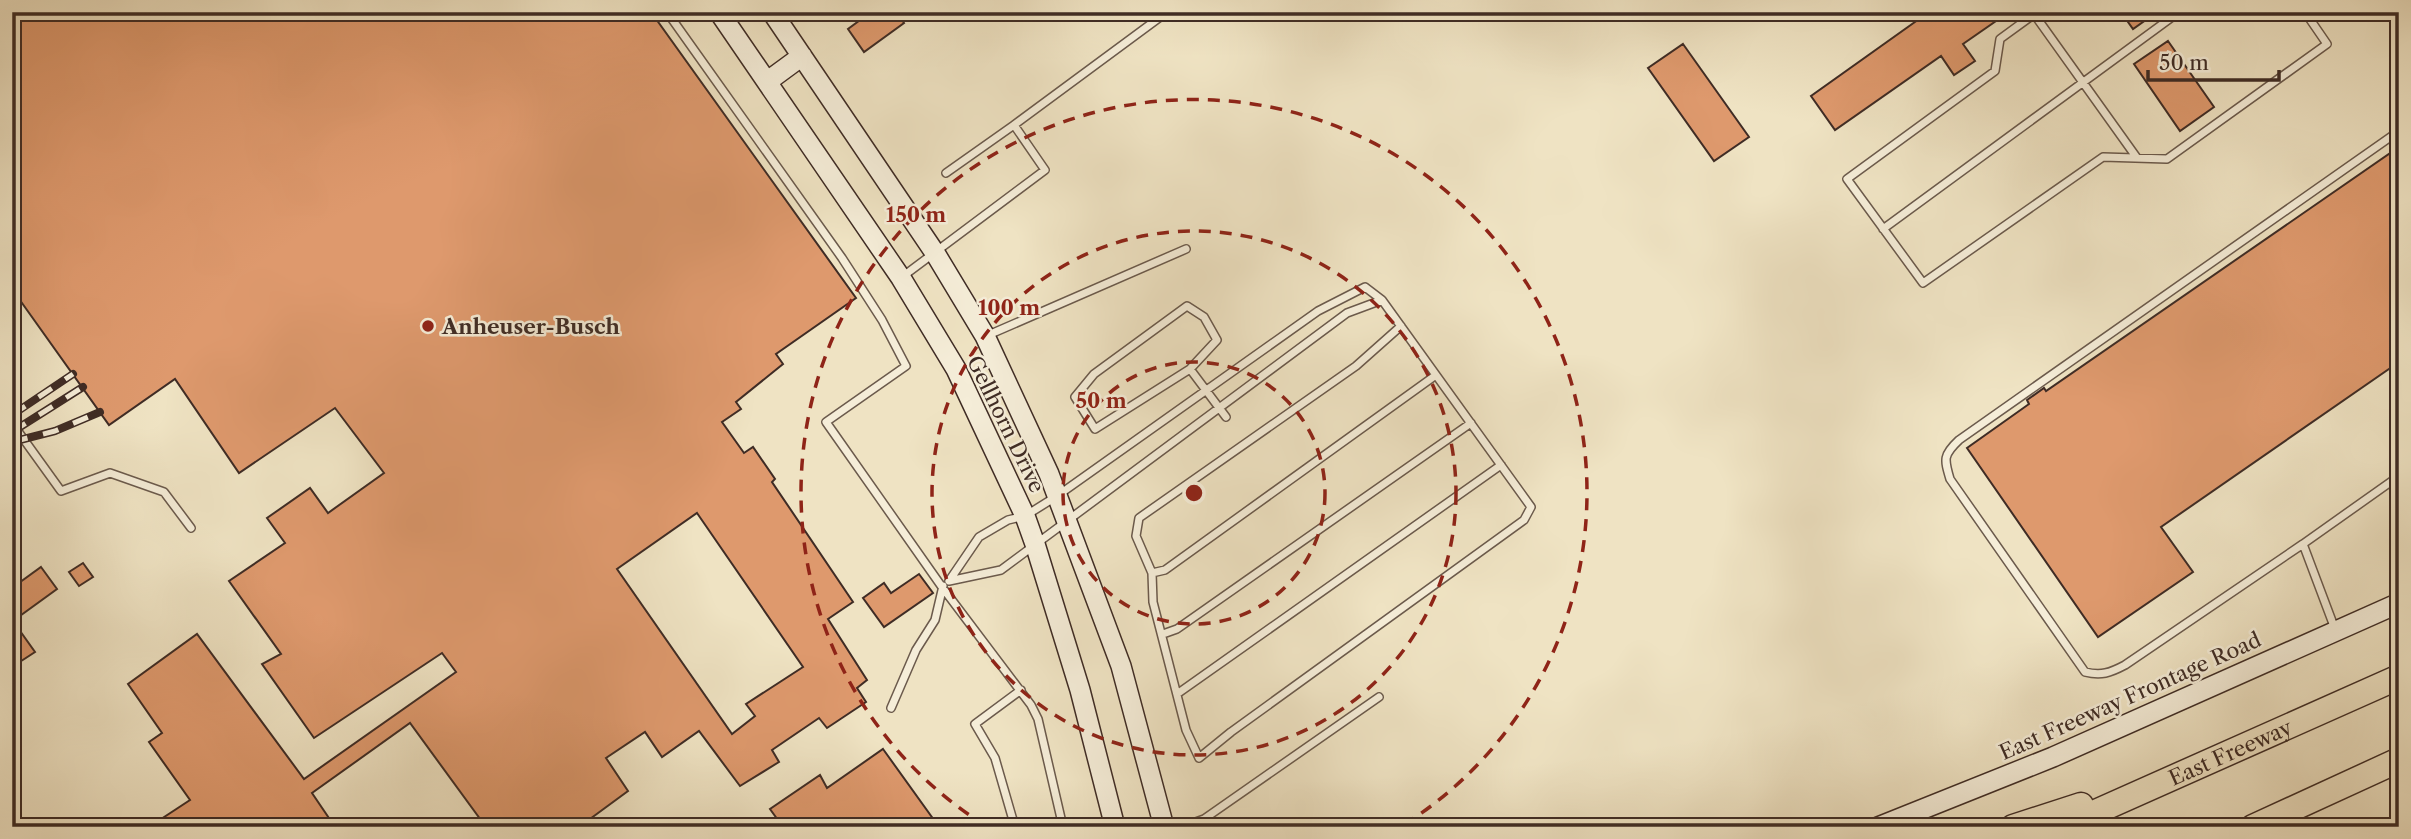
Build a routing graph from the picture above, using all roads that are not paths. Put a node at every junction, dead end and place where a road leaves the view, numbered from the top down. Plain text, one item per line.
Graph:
1 (667, 12) edge
2 (719, 12) edge
3 (772, 12) edge
4 (1167, 12) edge
5 (2179, 12) edge
6 (2305, 12) edge
7 (2036, 13) edge
8 (802, 56) junction
9 (768, 81) junction
10 (2082, 83) junction
11 (1014, 125) junction
12 (2399, 131) edge
13 (2137, 158) junction
14 (946, 173) dead end
15 (1883, 229) junction
16 (1186, 249) dead end
17 (936, 253) junction
18 (901, 278) junction
19 (1382, 300) junction
20 (1401, 326) junction
21 (985, 336) junction
22 (1190, 369) junction
23 (1436, 375) junction
24 (1206, 390) junction
25 (1220, 409) junction
26 (1226, 418) dead end
27 (12, 423) edge
28 (1471, 423) junction
29 (1501, 465) junction
30 (2399, 476) edge
31 (1056, 496) junction
32 (1025, 516) junction
33 (1066, 520) junction
34 (191, 528) dead end
35 (1035, 544) junction
36 (2302, 544) junction
37 (1152, 573) junction
38 (950, 581) junction
39 (942, 586) junction
40 (2399, 603) edge
41 (2336, 631) junction
42 (1163, 634) junction
43 (2399, 677) edge
44 (1021, 690) junction
45 (1177, 694) junction
46 (1379, 697) dead end
47 (891, 708) dead end
48 (2399, 760) edge
49 (2182, 773) junction
50 (2254, 826) edge
51 (1015, 827) edge
52 (1063, 827) edge
53 (1115, 827) edge
54 (1164, 827) edge
55 (1182, 827) edge
56 (1878, 827) edge
57 (2013, 827) edge
58 (2062, 827) edge

1 - 39 lane
2 - 9 main road, Gellhorn Drive
3 - 8 main road, Gellhorn Drive
4 - 11 lane
5 - 10 lane
6 - 13 lane
7 - 10 lane
7 - 15 lane
8 - 9 main road
8 - 17 main road, Gellhorn Drive
9 - 18 main road, Gellhorn Drive
10 - 13 lane
10 - 15 lane
11 - 14 lane
11 - 17 lane
12 - 36 lane
13 - 15 lane
16 - 21 lane
17 - 18 lane
17 - 21 main road, Gellhorn Drive
18 - 32 main road, Gellhorn Drive
19 - 20 lane
19 - 24 lane
19 - 25 lane
20 - 23 lane
20 - 37 lane
21 - 31 main road, Gellhorn Drive
22 - 22 lane
22 - 24 lane
23 - 28 lane
23 - 37 lane
24 - 25 lane
24 - 31 lane
25 - 26 lane
25 - 33 lane
27 - 34 lane
28 - 29 lane
28 - 42 lane
29 - 45 lane
29 - 45 lane
30 - 36 lane
31 - 32 lane
31 - 33 main road, Gellhorn Drive
32 - 35 main road, Gellhorn Drive
32 - 38 lane
33 - 35 lane
33 - 54 main road, Gellhorn Drive
35 - 38 lane
35 - 53 main road, Gellhorn Drive
36 - 41 lane
37 - 42 lane
38 - 39 lane
39 - 44 lane
39 - 47 lane
40 - 41 main road, East Freeway Frontage Road
41 - 56 main road, East Freeway Frontage Road
42 - 45 lane
43 - 49 highway, East Freeway
44 - 51 lane
44 - 52 lane
46 - 55 lane
48 - 50 highway
49 - 57 highway
49 - 58 highway, East Freeway

